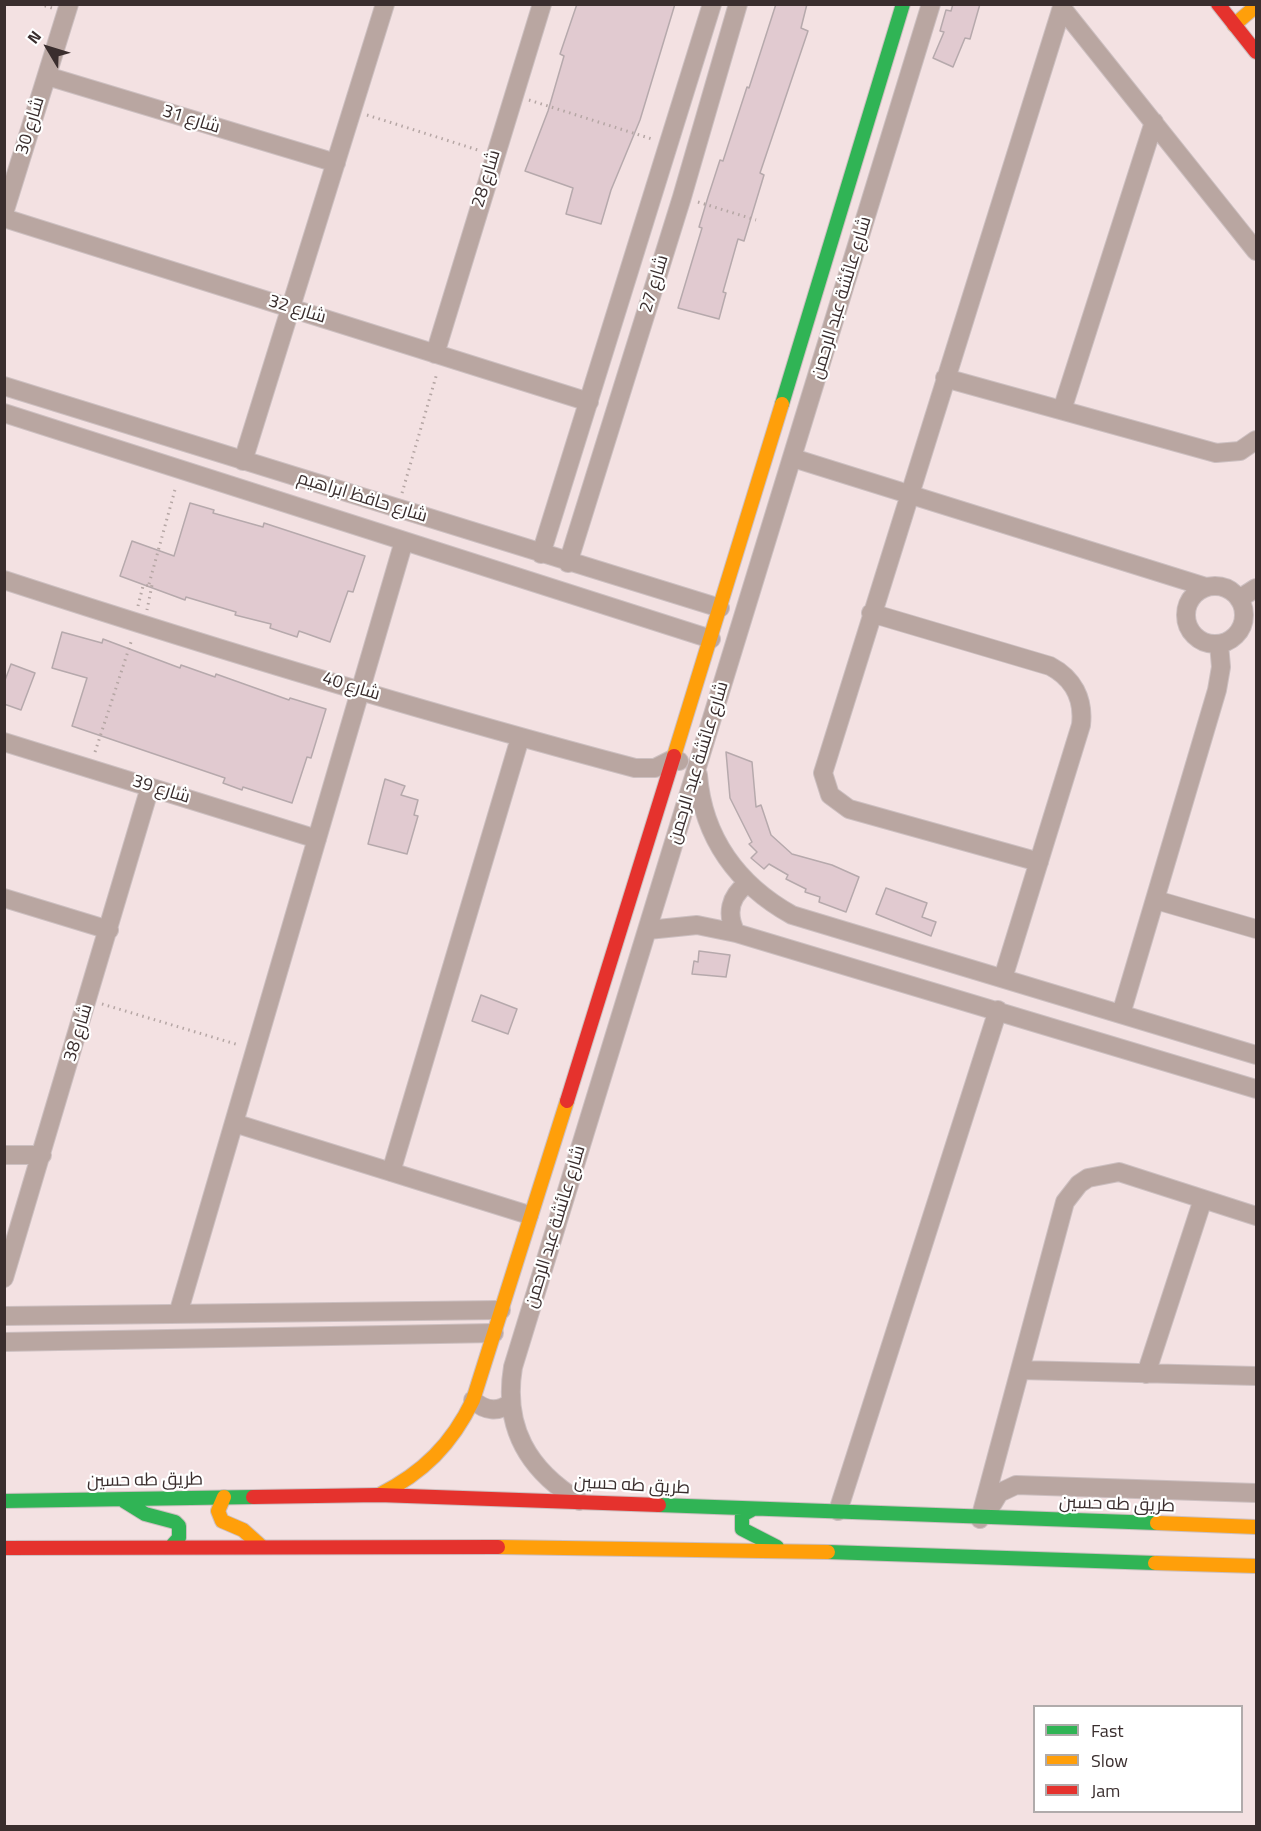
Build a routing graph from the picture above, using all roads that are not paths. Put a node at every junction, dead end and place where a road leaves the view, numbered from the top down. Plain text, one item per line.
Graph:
1 (69, 4) edge
2 (385, 4) edge
3 (542, 4) edge
4 (712, 4) edge
5 (738, 4) edge
6 (903, 4) edge
7 (931, 4) edge
8 (1218, 4) edge
9 (1062, 6) edge
10 (1255, 6) edge
11 (1234, 25) junction
12 (1257, 52) edge
13 (47, 76) junction
14 (1154, 122) junction
15 (336, 163) junction
16 (4, 213) edge
17 (4, 219) edge
18 (1257, 251) edge
19 (291, 308) junction
20 (800, 345) junction
21 (825, 352) junction
22 (439, 355) junction
23 (945, 378) junction
24 (4, 386) edge
25 (589, 402) junction
26 (1062, 410) junction
27 (4, 413) edge
28 (1257, 440) edge
29 (793, 458) junction
30 (243, 461) junction
31 (909, 494) junction
32 (404, 542) junction
33 (541, 554) junction
34 (568, 563) junction
35 (4, 580) edge
36 (1206, 587) junction
37 (1257, 588) edge
38 (1239, 599) junction
39 (720, 608) junction
40 (871, 613) junction
41 (711, 639) junction
42 (1219, 644) junction
43 (359, 690) junction
44 (520, 738) junction
45 (4, 742) edge
46 (673, 759) junction
47 (698, 767) junction
48 (150, 787) junction
49 (317, 839) junction
50 (1039, 862) junction
51 (747, 884) junction
52 (4, 898) edge
53 (1156, 900) junction
54 (1257, 929) edge
55 (109, 930) junction
56 (648, 930) junction
57 (736, 933) junction
58 (963, 966) junction
59 (1003, 978) junction
60 (601, 987) junction
61 (628, 993) junction
62 (951, 996) junction
63 (998, 1010) junction
64 (1121, 1014) junction
65 (1216, 1042) junction
66 (1257, 1054) edge
67 (1205, 1073) junction
68 (1257, 1089) edge
69 (234, 1123) junction
70 (4, 1155) edge
71 (42, 1155) junction
72 (391, 1172) junction
73 (1203, 1199) junction
74 (530, 1215) junction
75 (1257, 1216) edge
76 (4, 1278) edge
77 (501, 1310) junction
78 (178, 1314) junction
79 (4, 1316) edge
80 (494, 1333) junction
81 (4, 1342) edge
82 (1020, 1370) junction
83 (1146, 1374) junction
84 (1257, 1376) edge
85 (473, 1400) junction
86 (510, 1403) junction
87 (1257, 1493) edge
88 (379, 1495) junction
89 (224, 1497) junction
90 (122, 1499) junction
91 (4, 1501) edge
92 (579, 1501) junction
93 (653, 1506) junction
94 (753, 1509) junction
95 (838, 1511) junction
96 (983, 1519) junction
97 (689, 1520) dead end
98 (1029, 1520) junction
99 (1257, 1527) edge
100 (696, 1537) dead end
101 (171, 1547) junction
102 (262, 1547) junction
103 (4, 1548) edge
104 (686, 1550) junction
105 (780, 1551) junction
106 (1036, 1559) junction
107 (1257, 1566) edge

1 - 13 street, شارع 30
2 - 15 street
3 - 22 street, شارع 28
4 - 25 street, شارع 27
5 - 34 street, شارع 27
6 - 20 main road, شارع عائشة عبد الرحمن
7 - 21 street, شارع عائشة عبد الرحمن
8 - 11 main road
9 - 14 street
9 - 23 street
10 - 11 main road
11 - 12 main road
13 - 15 street, شارع 31
13 - 16 street, شارع 30
14 - 18 street
14 - 26 street
15 - 19 street
17 - 19 street, شارع 32
19 - 22 street, شارع 32
19 - 30 street
20 - 21 street
20 - 39 main road, شارع عائشة عبد الرحمن
21 - 29 street, شارع عائشة عبد الرحمن
22 - 25 street, شارع 32
23 - 26 street
23 - 31 street
24 - 30 street, شارع حافظ ابراهيم
25 - 33 street, شارع 27
26 - 28 street
27 - 32 street, شارع حافظ ابراهيم
29 - 31 street
29 - 47 street, شارع عائشة عبد الرحمن
30 - 33 street, شارع حافظ ابراهيم
31 - 36 street
31 - 40 street
32 - 41 street, شارع حافظ ابراهيم
32 - 43 street
33 - 34 street, شارع حافظ ابراهيم
34 - 39 street, شارع حافظ ابراهيم
35 - 43 street, شارع 40
36 - 38 street
36 - 42 street
37 - 38 street
38 - 42 street
39 - 41 main road, شارع عائشة عبد الرحمن
40 - 50 street
40 - 50 street
41 - 46 main road, شارع عائشة عبد الرحمن
42 - 53 street
43 - 44 street, شارع 40
43 - 49 street
44 - 46 street, شارع 40
44 - 72 street
45 - 48 street, شارع 39
46 - 47 street
46 - 60 main road, شارع عائشة عبد الرحمن
47 - 51 street
47 - 56 street, شارع عائشة عبد الرحمن
48 - 49 street, شارع 39
48 - 55 street, شارع 38
49 - 69 street
50 - 59 street
51 - 57 street
51 - 58 street
52 - 55 street
53 - 54 street
53 - 64 street
55 - 71 street, شارع 38
56 - 57 street
56 - 61 street, شارع عائشة عبد الرحمن
57 - 62 street
58 - 59 street
58 - 62 street
59 - 64 street
60 - 61 street
60 - 74 main road, شارع عائشة عبد الرحمن
61 - 86 street, شارع عائشة عبد الرحمن
62 - 63 street
63 - 67 street
63 - 95 street
64 - 65 street
65 - 66 street
65 - 67 street
67 - 68 street
69 - 72 street
69 - 78 street
70 - 71 street
71 - 76 street, شارع 38
72 - 74 street
73 - 75 street
73 - 82 street
73 - 83 street
74 - 77 main road, شارع عائشة عبد الرحمن
77 - 78 street, شارع عائشة عبد الرحمن
77 - 80 main road, شارع عائشة عبد الرحمن
78 - 79 street, شارع عائشة عبد الرحمن
80 - 81 street
80 - 85 main road, شارع عائشة عبد الرحمن
82 - 83 street
82 - 96 street
83 - 84 street
85 - 86 street
85 - 88 main road, شارع عائشة عبد الرحمن
86 - 92 street, شارع عائشة عبد الرحمن
87 - 96 street
88 - 89 main road, طريق طه حسين
88 - 92 main road, طريق طه حسين
89 - 90 main road, طريق طه حسين
89 - 102 main road
90 - 91 main road, طريق طه حسين
90 - 101 main road
92 - 93 main road, طريق طه حسين
93 - 94 main road, طريق طه حسين
93 - 97 main road
94 - 95 main road, طريق طه حسين
94 - 105 main road
95 - 96 main road, طريق طه حسين
96 - 98 main road, طريق طه حسين
98 - 99 main road, طريق طه حسين
98 - 106 main road
100 - 104 main road
101 - 102 main road
101 - 103 main road
102 - 104 main road
104 - 105 main road
105 - 106 main road
106 - 107 main road

